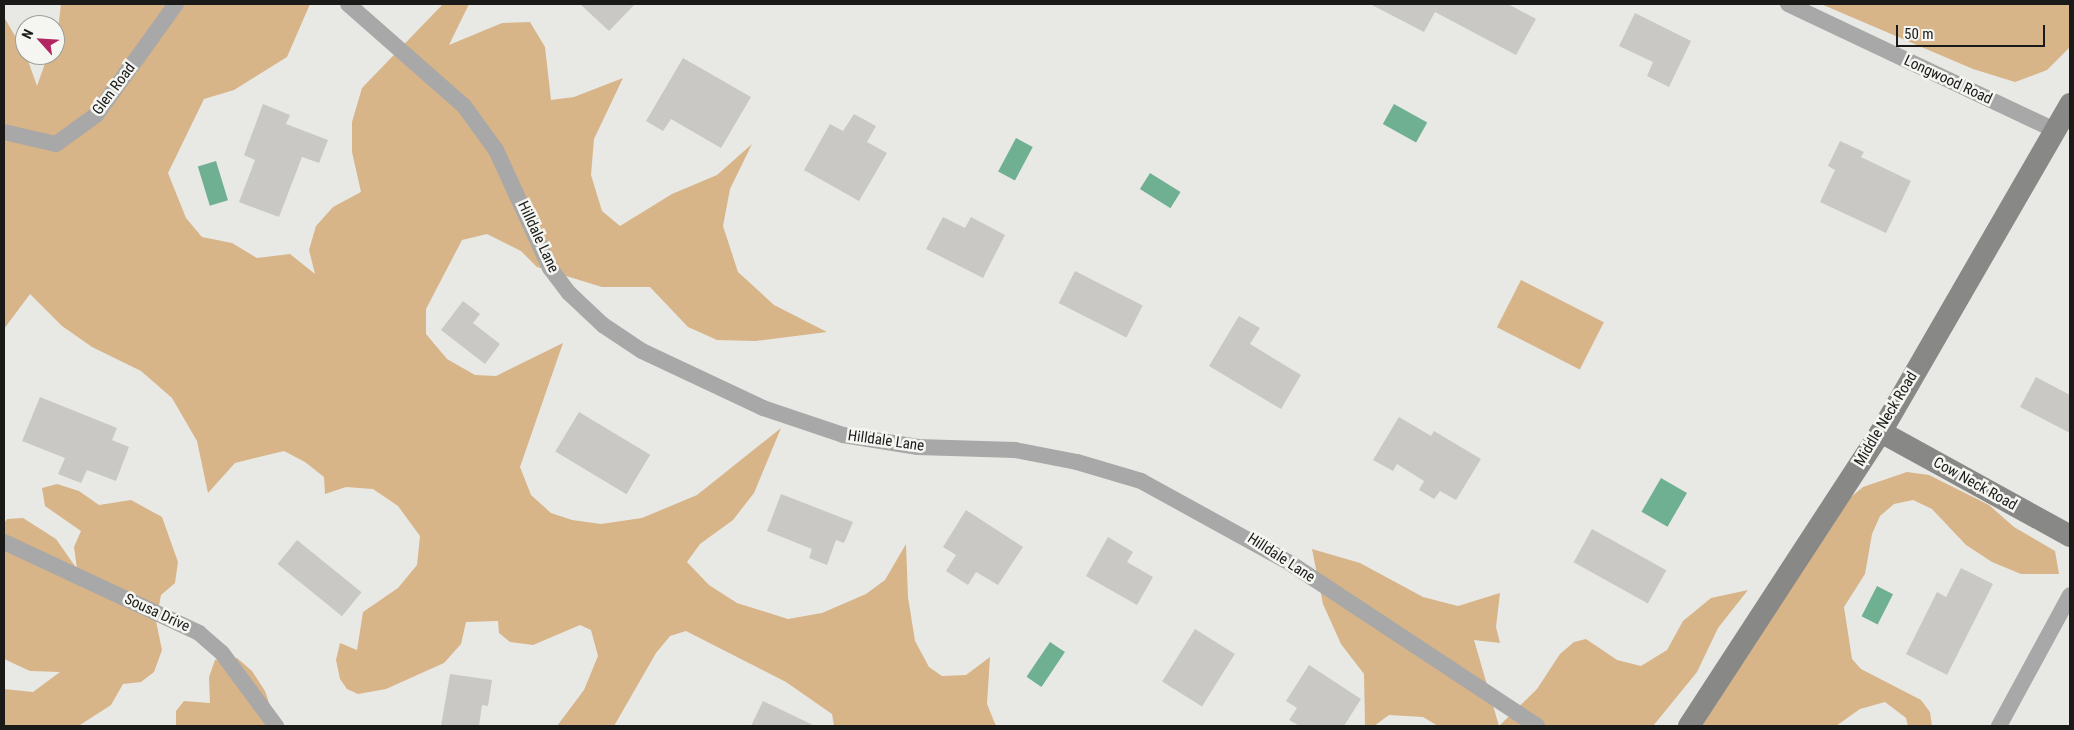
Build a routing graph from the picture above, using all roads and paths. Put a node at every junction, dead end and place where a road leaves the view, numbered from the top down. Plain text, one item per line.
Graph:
1 (176, 4) edge
2 (348, 4) edge
3 (1788, 4) edge
4 (2070, 104) edge
5 (2055, 130) junction
6 (4, 132) edge
7 (1881, 432) junction
8 (2070, 536) edge
9 (4, 542) edge
10 (2070, 594) edge
11 (276, 726) edge
12 (1537, 726) edge
13 (1689, 726) edge
14 (1999, 726) edge

1 - 6 street, Glen Road
2 - 12 street, Hilldale Lane
3 - 5 street, Longwood Road
4 - 5 main road, Middle Neck Road
5 - 7 main road, Middle Neck Road
7 - 8 main road, Cow Neck Road
7 - 13 main road, Middle Neck Road
9 - 11 street, Sousa Drive
10 - 14 street

